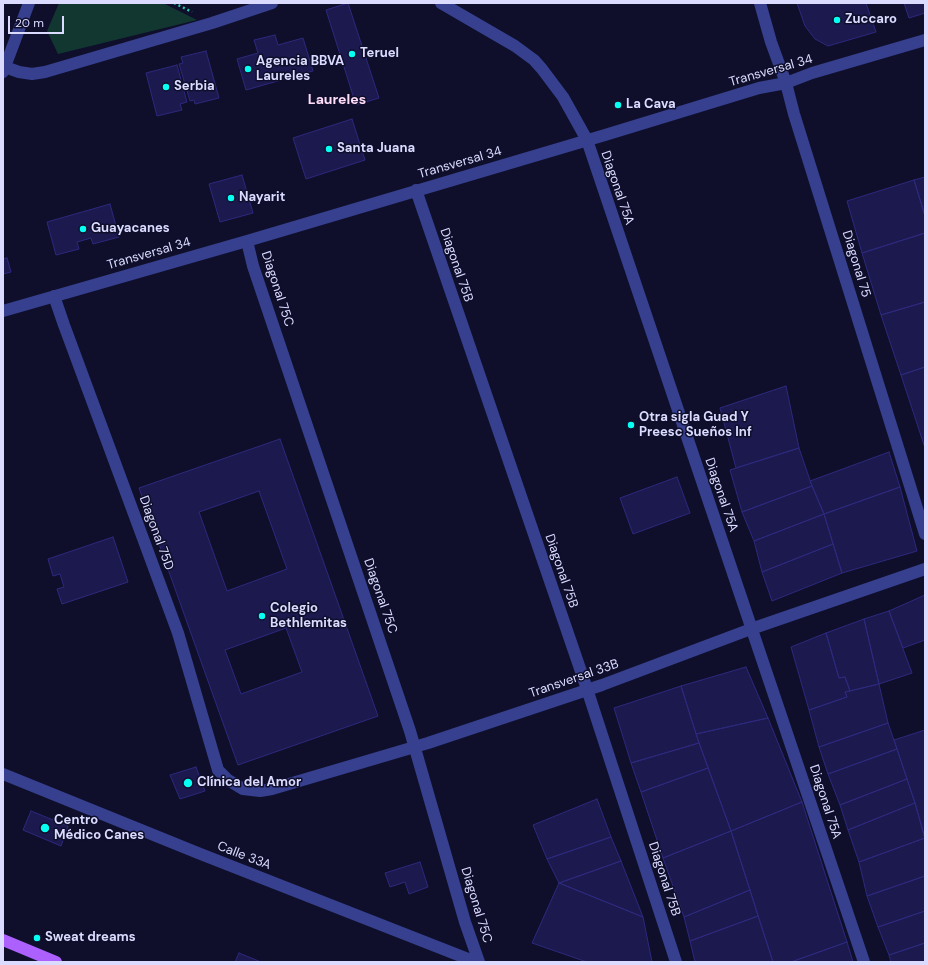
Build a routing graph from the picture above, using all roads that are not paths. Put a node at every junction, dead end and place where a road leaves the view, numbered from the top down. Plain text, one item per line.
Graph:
1 (29, 3) edge
2 (272, 3) edge
3 (441, 3) edge
4 (760, 3) edge
5 (925, 40) edge
6 (4, 70) edge
7 (786, 82) junction
8 (587, 140) junction
9 (416, 190) junction
10 (247, 241) junction
11 (54, 296) junction
12 (3, 311) edge
13 (925, 534) edge
14 (925, 569) edge
15 (751, 628) junction
16 (588, 689) junction
17 (415, 746) junction
18 (3, 774) edge
19 (228, 780) joint
20 (3, 940) edge
21 (56, 962) edge
22 (478, 962) edge
23 (676, 962) edge
24 (864, 962) edge

1 - 6 street
2 - 6 street
3 - 8 street, Diagonal 75A
4 - 7 street, Diagonal 75
5 - 7 street, Transversal 34
7 - 8 street, Transversal 34
7 - 13 street, Diagonal 75
8 - 9 street, Transversal 34
8 - 15 street, Diagonal 75A
9 - 10 street, Transversal 34
9 - 16 street, Diagonal 75B
10 - 11 street, Transversal 34
10 - 17 street, Diagonal 75C
11 - 12 street, Transversal 34
11 - 19 street, Diagonal 75D
14 - 15 street, Transversal 33B
15 - 16 street, Transversal 33B
15 - 24 street, Diagonal 75A
16 - 17 street, Transversal 33B
16 - 23 street, Diagonal 75B
17 - 19 street, Transversal 33B
17 - 22 street, Diagonal 75C
18 - 22 street, Calle 33A
20 - 21 main road

